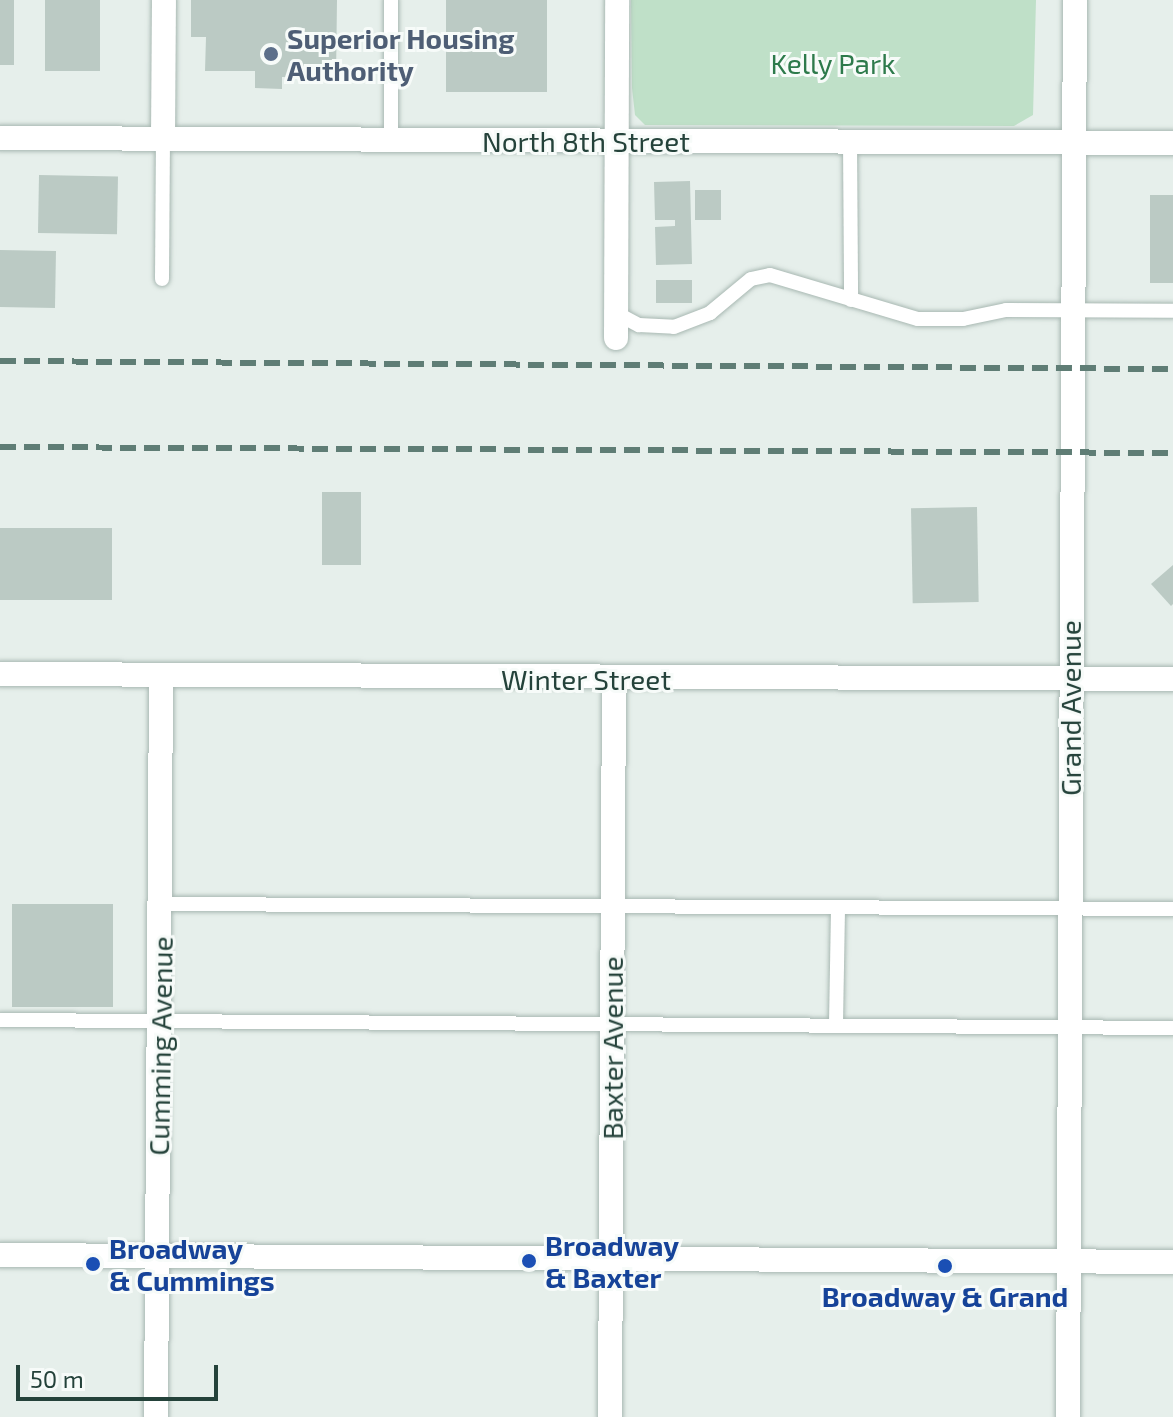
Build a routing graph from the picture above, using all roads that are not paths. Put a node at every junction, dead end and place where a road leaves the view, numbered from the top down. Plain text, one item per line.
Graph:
1 (164, 0) edge
2 (391, 0) edge
3 (617, 0) edge
4 (1075, 0) edge
5 (0, 138) edge
6 (163, 139) junction
7 (391, 140) junction
8 (616, 141) junction
9 (850, 141) junction
10 (1074, 142) junction
11 (1173, 143) edge
12 (162, 279) dead end
13 (851, 300) junction
14 (1073, 310) junction
15 (1173, 311) edge
16 (616, 313) junction
17 (616, 338) dead end
18 (0, 674) edge
19 (161, 675) junction
20 (1070, 678) junction
21 (614, 679) junction
22 (1173, 679) edge
23 (161, 904) junction
24 (613, 906) junction
25 (838, 907) junction
26 (1069, 909) junction
27 (1173, 909) edge
28 (0, 1020) edge
29 (160, 1021) junction
30 (612, 1022) junction
31 (836, 1024) junction
32 (1068, 1026) junction
33 (1173, 1028) edge
34 (0, 1255) edge
35 (157, 1255) junction
36 (611, 1260) junction
37 (1068, 1261) junction
38 (1173, 1262) edge
39 (156, 1417) edge
40 (610, 1417) edge
41 (1068, 1417) edge

1 - 6 street
2 - 7 lane
3 - 8 street
4 - 10 street, Grand Avenue
5 - 6 street, North 8th Street
6 - 7 street, North 8th Street
6 - 12 lane
7 - 8 street, North 8th Street
8 - 9 street, North 8th Street
8 - 16 street
9 - 10 street, North 8th Street
9 - 13 lane
10 - 11 street, North 8th Street
10 - 14 street, Grand Avenue
13 - 14 lane
13 - 16 lane
14 - 15 lane
14 - 20 street, Grand Avenue
16 - 17 street
18 - 19 street, Winter Street
19 - 21 street, Winter Street
19 - 23 street, Cumming Avenue
20 - 21 street, Winter Street
20 - 22 street, Winter Street
20 - 26 street, Grand Avenue
21 - 24 street, Baxter Avenue
23 - 24 lane
23 - 29 street, Cumming Avenue
24 - 25 lane
24 - 30 street, Baxter Avenue
25 - 26 lane
25 - 31 lane
26 - 27 lane
26 - 32 street, Grand Avenue
28 - 29 lane
29 - 30 lane
29 - 35 street, Cumming Avenue
30 - 31 lane
30 - 36 street, Baxter Avenue
31 - 32 lane
32 - 33 lane
32 - 37 street, Grand Avenue
34 - 35 street
35 - 36 street
35 - 39 street, Cumming Avenue
36 - 37 street
36 - 40 street, Baxter Avenue
37 - 38 street
37 - 41 street, Grand Avenue

